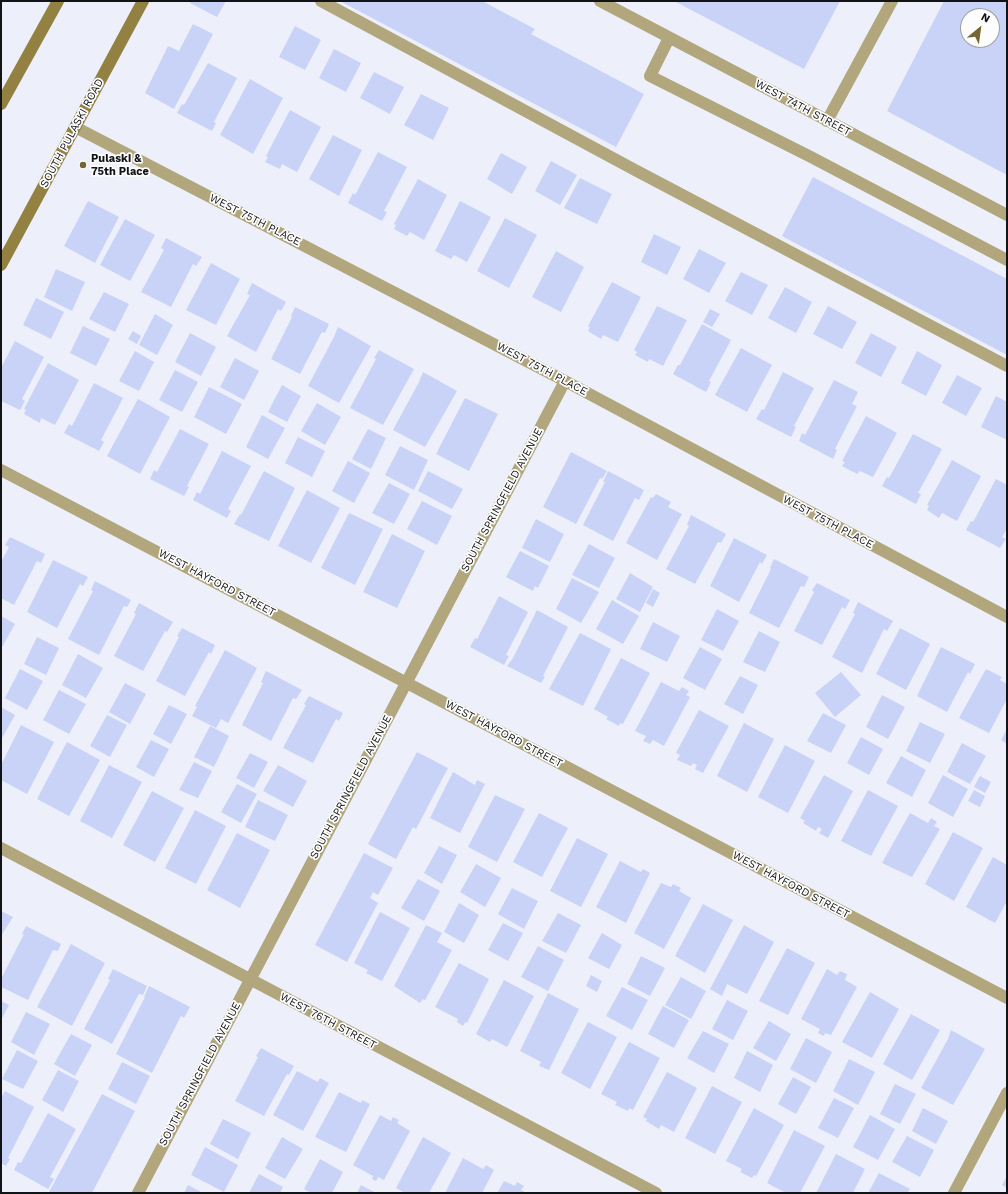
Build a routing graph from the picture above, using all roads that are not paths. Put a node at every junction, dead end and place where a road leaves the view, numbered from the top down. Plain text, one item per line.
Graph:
1 (58, 1) edge
2 (143, 1) edge
3 (321, 1) edge
4 (600, 1) edge
5 (892, 1) edge
6 (669, 38) junction
7 (1, 104) edge
8 (827, 121) junction
9 (75, 127) junction
10 (1007, 215) edge
11 (1007, 260) edge
12 (1, 265) edge
13 (1007, 366) edge
14 (565, 381) junction
15 (1, 470) edge
16 (1007, 617) edge
17 (406, 682) junction
18 (1, 848) edge
19 (250, 979) junction
20 (1007, 998) edge
21 (1007, 1093) edge
22 (138, 1193) edge
23 (656, 1193) edge
24 (954, 1193) edge

1 - 7 main road
2 - 9 main road, SOUTH PULASKI ROAD
3 - 13 street
4 - 6 street, WEST 74TH STREET
5 - 8 street
6 - 8 street, WEST 74TH STREET
6 - 11 street
8 - 10 street, WEST 74TH STREET
9 - 12 main road, SOUTH PULASKI ROAD
9 - 14 street, WEST 75TH PLACE
14 - 16 street, WEST 75TH PLACE
14 - 17 street, SOUTH SPRINGFIELD AVENUE
15 - 17 street, WEST HAYFORD STREET
17 - 19 street, SOUTH SPRINGFIELD AVENUE
17 - 20 street, WEST HAYFORD STREET
18 - 19 street, WEST 76TH STREET
19 - 22 street, SOUTH SPRINGFIELD AVENUE
19 - 23 street, WEST 76TH STREET
21 - 24 street

